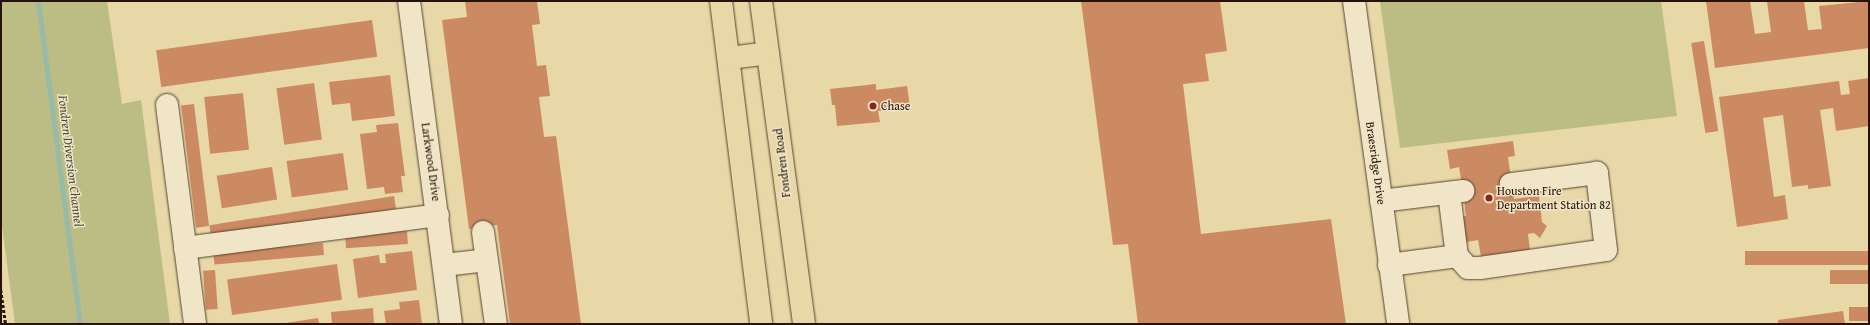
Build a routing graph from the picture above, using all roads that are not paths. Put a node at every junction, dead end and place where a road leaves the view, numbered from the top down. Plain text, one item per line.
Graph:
1 (409, 1) edge
2 (721, 1) edge
3 (761, 1) edge
4 (1354, 1) edge
5 (768, 53) junction
6 (729, 58) junction
7 (167, 105) dead end
8 (1512, 184) dead end
9 (1381, 201) junction
10 (438, 215) junction
11 (483, 232) dead end
12 (185, 248) junction
13 (1457, 256) junction
14 (487, 260) junction
15 (444, 265) junction
16 (1389, 265) junction
17 (195, 324) edge
18 (451, 324) edge
19 (496, 324) edge
20 (761, 324) edge
21 (804, 324) edge
22 (1398, 324) edge

1 - 10 street, Larkwood Drive
2 - 6 main road
3 - 5 main road, Fondren Road
4 - 9 street, Braesridge Drive
5 - 6 main road
5 - 21 main road, Fondren Road
6 - 20 main road
7 - 12 street
8 - 13 street
9 - 13 street
9 - 16 street, Braesridge Drive
10 - 12 street
10 - 15 street, Larkwood Drive
11 - 14 street
12 - 17 street
13 - 16 street
14 - 15 street
14 - 19 street
15 - 18 street, Larkwood Drive
16 - 22 street, Braesridge Drive

